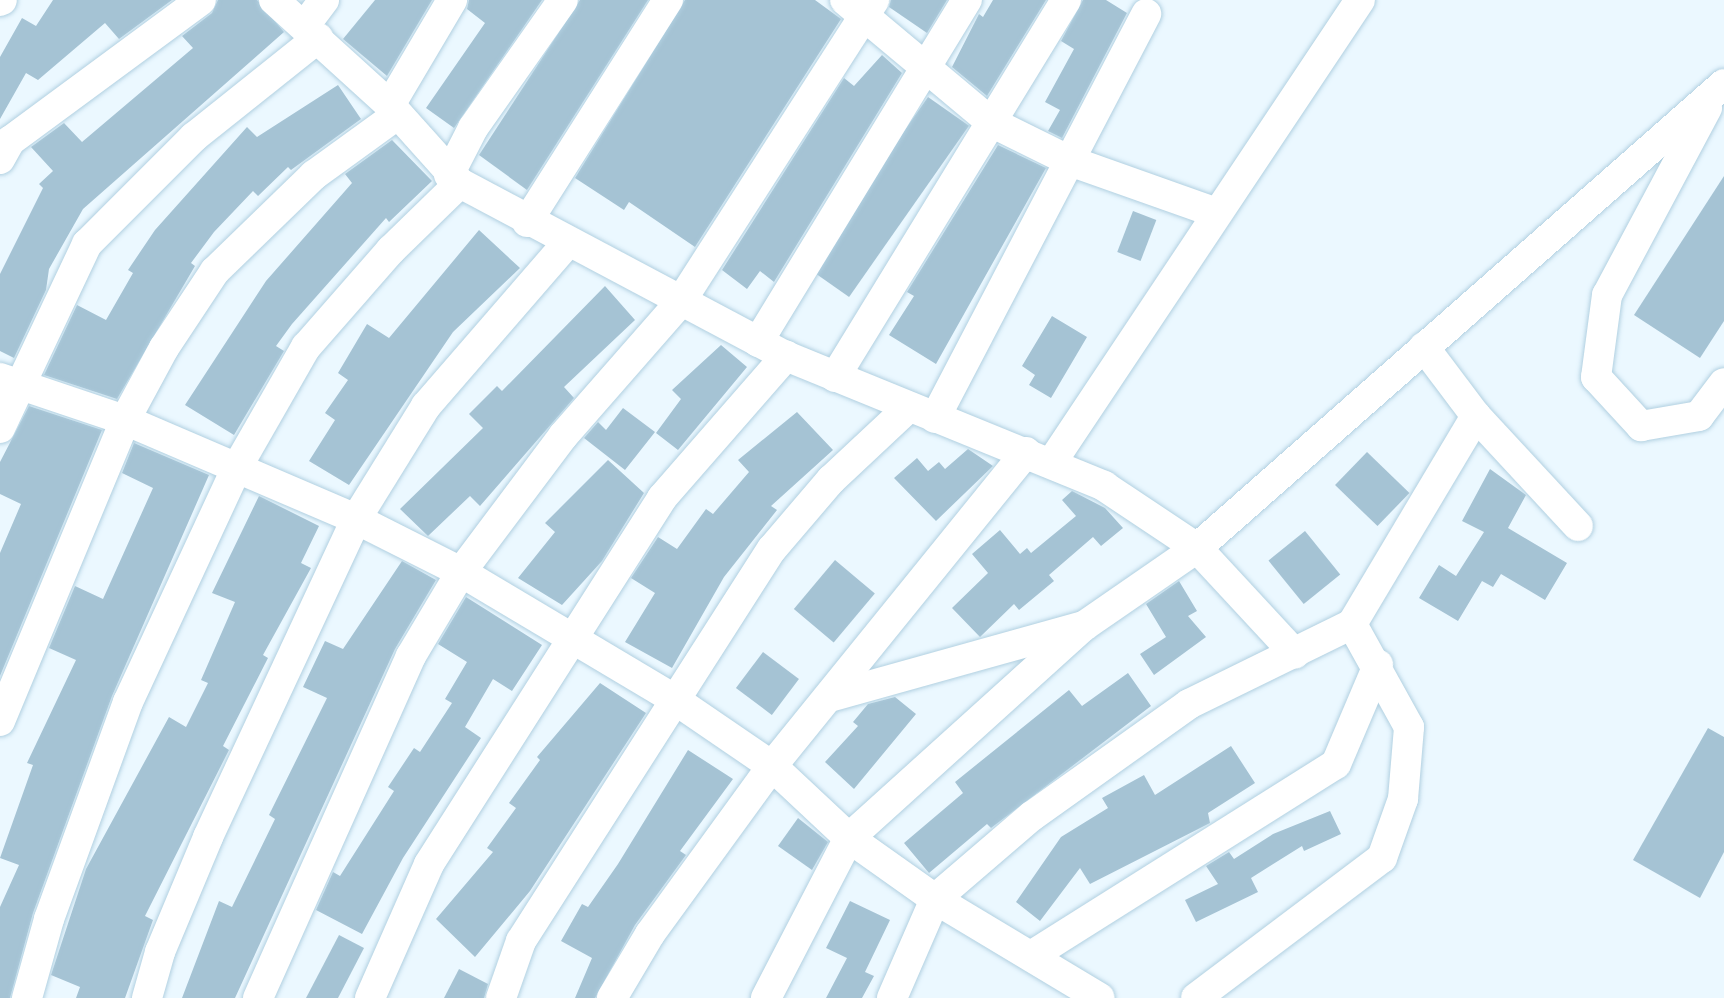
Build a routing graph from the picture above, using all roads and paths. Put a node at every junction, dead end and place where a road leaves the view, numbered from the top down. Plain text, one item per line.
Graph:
1 (201, 0) edge
2 (274, 0) edge
3 (324, 0) edge
4 (452, 0) edge
5 (563, 0) edge
6 (668, 0) edge
7 (967, 0) edge
8 (1066, 0) edge
9 (1360, 0) edge
10 (861, 5) edge
11 (1146, 14) dead end
12 (312, 31) junction
13 (926, 68) junction
14 (1721, 87) edge
15 (393, 110) junction
16 (991, 122) junction
17 (0, 159) edge
18 (1070, 161) junction
19 (455, 179) junction
20 (1217, 213) junction
21 (527, 222) junction
22 (567, 243) junction
23 (681, 301) junction
24 (758, 342) junction
25 (1424, 347) junction
26 (786, 356) junction
27 (835, 377) junction
28 (9, 381) edge
29 (1724, 383) edge
30 (922, 412) junction
31 (1476, 416) junction
32 (125, 420) junction
33 (0, 428) edge
34 (1039, 457) junction
35 (236, 469) junction
36 (356, 519) junction
37 (1578, 526) dead end
38 (1197, 548) junction
39 (461, 572) junction
40 (1352, 624) junction
41 (1084, 626) junction
42 (570, 640) junction
43 (1295, 654) junction
44 (1378, 665) junction
45 (833, 696) junction
46 (674, 699) junction
47 (0, 721) edge
48 (772, 766) junction
49 (849, 838) junction
50 (935, 899) junction
51 (1031, 956) junction
52 (27, 998) edge
53 (147, 998) edge
54 (258, 998) edge
55 (370, 998) edge
56 (501, 998) edge
57 (612, 998) edge
58 (766, 998) edge
59 (892, 998) edge
60 (1100, 998) edge
61 (1196, 998) edge

1 - 17 street
2 - 12 street
3 - 12 street
4 - 15 street
5 - 19 street
6 - 21 street
7 - 13 street
8 - 16 street
9 - 20 street
10 - 13 street
10 - 23 street
11 - 18 street
12 - 15 street
12 - 28 street
13 - 16 street
13 - 24 street
14 - 25 street
14 - 29 street
15 - 19 street
15 - 32 street
16 - 18 street
16 - 27 street
18 - 20 street
18 - 30 street
19 - 21 street
19 - 35 street
20 - 34 street
21 - 22 street
22 - 23 street
22 - 36 street
23 - 24 street
23 - 39 street
24 - 26 street
25 - 31 street
25 - 38 street
26 - 27 street
26 - 42 street
27 - 30 street
28 - 32 street
28 - 33 street
30 - 34 street
30 - 46 street
31 - 37 street
31 - 40 street
32 - 35 street
32 - 47 street
34 - 38 street
34 - 45 street
35 - 36 street
35 - 52 street
36 - 39 street
36 - 53 street
38 - 41 street
38 - 43 street
39 - 42 street
39 - 54 street
40 - 43 street
40 - 44 street
41 - 45 street
41 - 49 street
42 - 46 street
42 - 55 street
43 - 50 street
44 - 51 street
44 - 61 street
45 - 48 street
46 - 48 street
46 - 56 street
48 - 49 street
48 - 57 street
49 - 50 street
49 - 58 street
50 - 51 street
50 - 59 street
51 - 60 street

